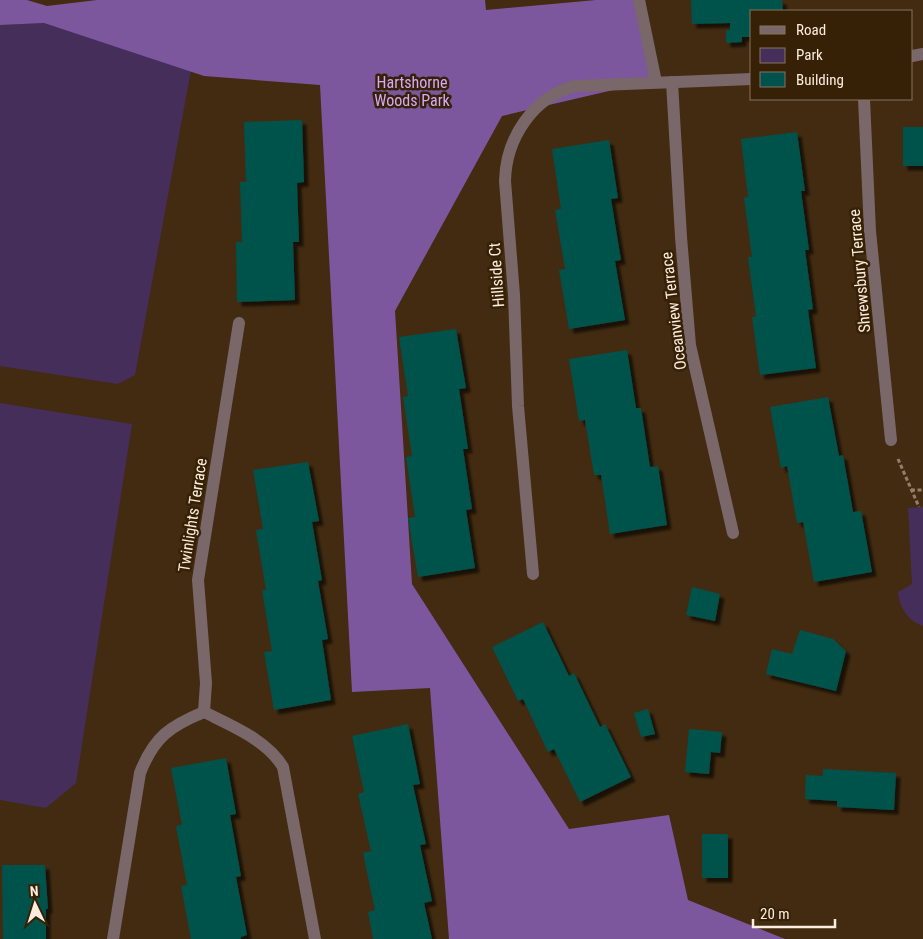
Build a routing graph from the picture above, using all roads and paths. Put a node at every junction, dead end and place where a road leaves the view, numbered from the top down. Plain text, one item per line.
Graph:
1 (639, 0) edge
2 (750, 79) edge
3 (656, 82) junction
4 (672, 82) junction
5 (864, 100) edge
6 (238, 323) dead end
7 (891, 440) joint
8 (911, 490) junction
9 (923, 490) edge
10 (919, 507) dead end
11 (733, 533) dead end
12 (533, 574) dead end
13 (204, 712) junction
14 (112, 939) edge
15 (315, 939) edge

1 - 3 street
2 - 4 street, Hillside Ct
3 - 4 street, Hillside Ct
3 - 12 street, Hillside Ct
4 - 11 street, Oceanview Terrace
5 - 7 street, Shrewsbury Terrace
6 - 13 street, Twinlights Terrace
7 - 8 path
8 - 9 path
8 - 10 path
13 - 14 street
13 - 15 street

